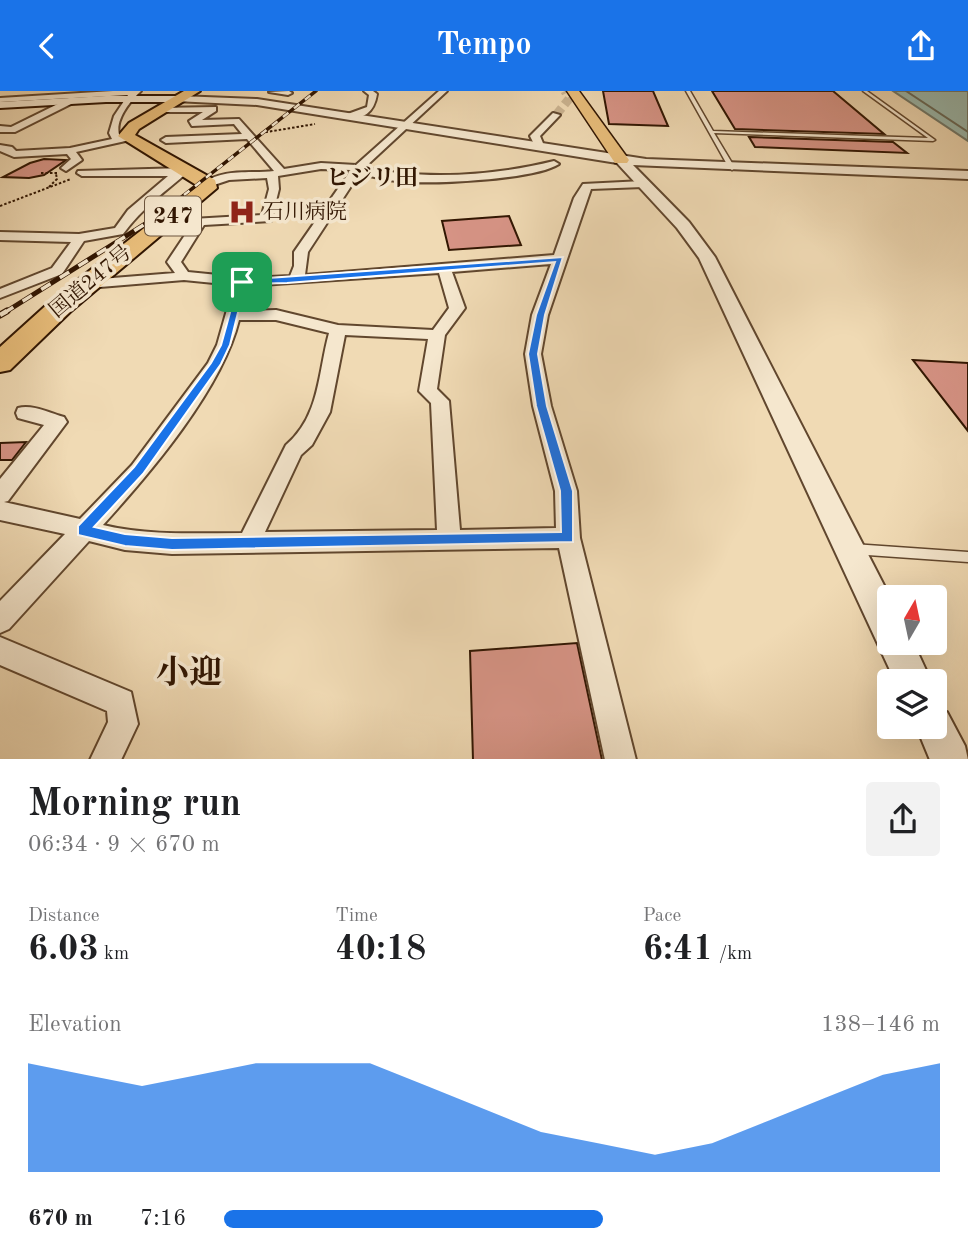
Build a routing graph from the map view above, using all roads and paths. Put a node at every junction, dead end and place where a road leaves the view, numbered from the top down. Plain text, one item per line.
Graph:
1 (32, 91) edge
2 (443, 91) edge
3 (564, 91) edge
4 (573, 91) edge
5 (688, 91) edge
6 (865, 91) edge
7 (274, 92) edge
8 (373, 92) edge
9 (288, 93) edge
10 (133, 94) edge
11 (186, 95) edge
12 (73, 99) junction
13 (257, 101) junction
14 (7, 102) edge
15 (161, 110) junction
16 (556, 115) tunnel mouth
17 (348, 117) junction
18 (205, 123) junction
19 (320, 123) dead end
20 (404, 126) junction
21 (0, 129) edge
22 (713, 132) junction
23 (249, 136) junction
24 (166, 140) junction
25 (130, 142) junction
26 (0, 148) edge
27 (540, 148) junction
28 (70, 151) junction
29 (614, 159) junction
30 (554, 164) dead end
31 (732, 167) junction
32 (357, 169) junction
33 (64, 171) joint
34 (181, 172) junction
35 (276, 172) junction
36 (41, 173) dead end
37 (82, 173) joint
38 (968, 175) edge
39 (208, 184) junction
40 (636, 184) junction
41 (0, 206) edge
42 (200, 222) junction
43 (162, 224) junction
44 (0, 236) edge
45 (79, 238) junction
46 (560, 259) junction
47 (443, 268) junction
48 (184, 276) junction
49 (296, 280) junction
50 (242, 282) junction
51 (88, 284) junction
52 (0, 294) edge
53 (234, 316) junction
54 (338, 330) junction
55 (437, 335) junction
56 (0, 363) edge
57 (25, 414) dead end
58 (0, 495) edge
59 (0, 511) edge
60 (83, 531) junction
61 (568, 538) junction
62 (449, 540) junction
63 (249, 541) junction
64 (850, 549) junction
65 (968, 557) edge
66 (877, 605) edge
67 (0, 620) edge
68 (0, 651) edge
69 (941, 739) edge
70 (105, 759) edge
71 (621, 759) edge
72 (951, 759) edge

1 - 14 street
2 - 20 street
3 - 29 main road
4 - 29 main road
5 - 22 lane
6 - 22 lane
7 - 9 street
7 - 13 street
8 - 17 street
10 - 11 main road
10 - 12 main road
10 - 25 street
11 - 13 street
11 - 15 highway
12 - 14 main road
12 - 21 street
13 - 17 street
15 - 18 street
15 - 25 highway
16 - 27 street
17 - 20 street
18 - 23 street
18 - 24 street
19 - 23 path
20 - 27 street
20 - 32 street
22 - 31 lane
23 - 24 street
23 - 35 street
24 - 25 street
25 - 28 street
25 - 34 highway, 247
26 - 28 street
27 - 29 street
28 - 33 street
29 - 31 street
29 - 40 street
30 - 32 street
31 - 38 street
32 - 35 street
32 - 49 street
33 - 36 path
34 - 37 street
34 - 39 highway, 247
34 - 45 street
35 - 39 street
35 - 42 street
37 - 41 path
39 - 43 highway, 国道247号 / 247
40 - 46 street
40 - 64 street
42 - 43 street
42 - 48 street
43 - 51 highway, 国道247号 / 247
44 - 45 street
45 - 52 street
46 - 47 street
46 - 61 street
47 - 49 street
47 - 55 street
48 - 50 street
48 - 51 street
49 - 50 street
50 - 53 street
51 - 56 highway, 国道247号 / 247
53 - 54 street
53 - 60 street
54 - 55 street
54 - 63 street
55 - 62 street
57 - 58 street
59 - 60 street
60 - 63 street
60 - 67 street
61 - 62 street
61 - 71 street
62 - 63 street
64 - 65 lane
64 - 66 street
68 - 70 street
69 - 72 street

